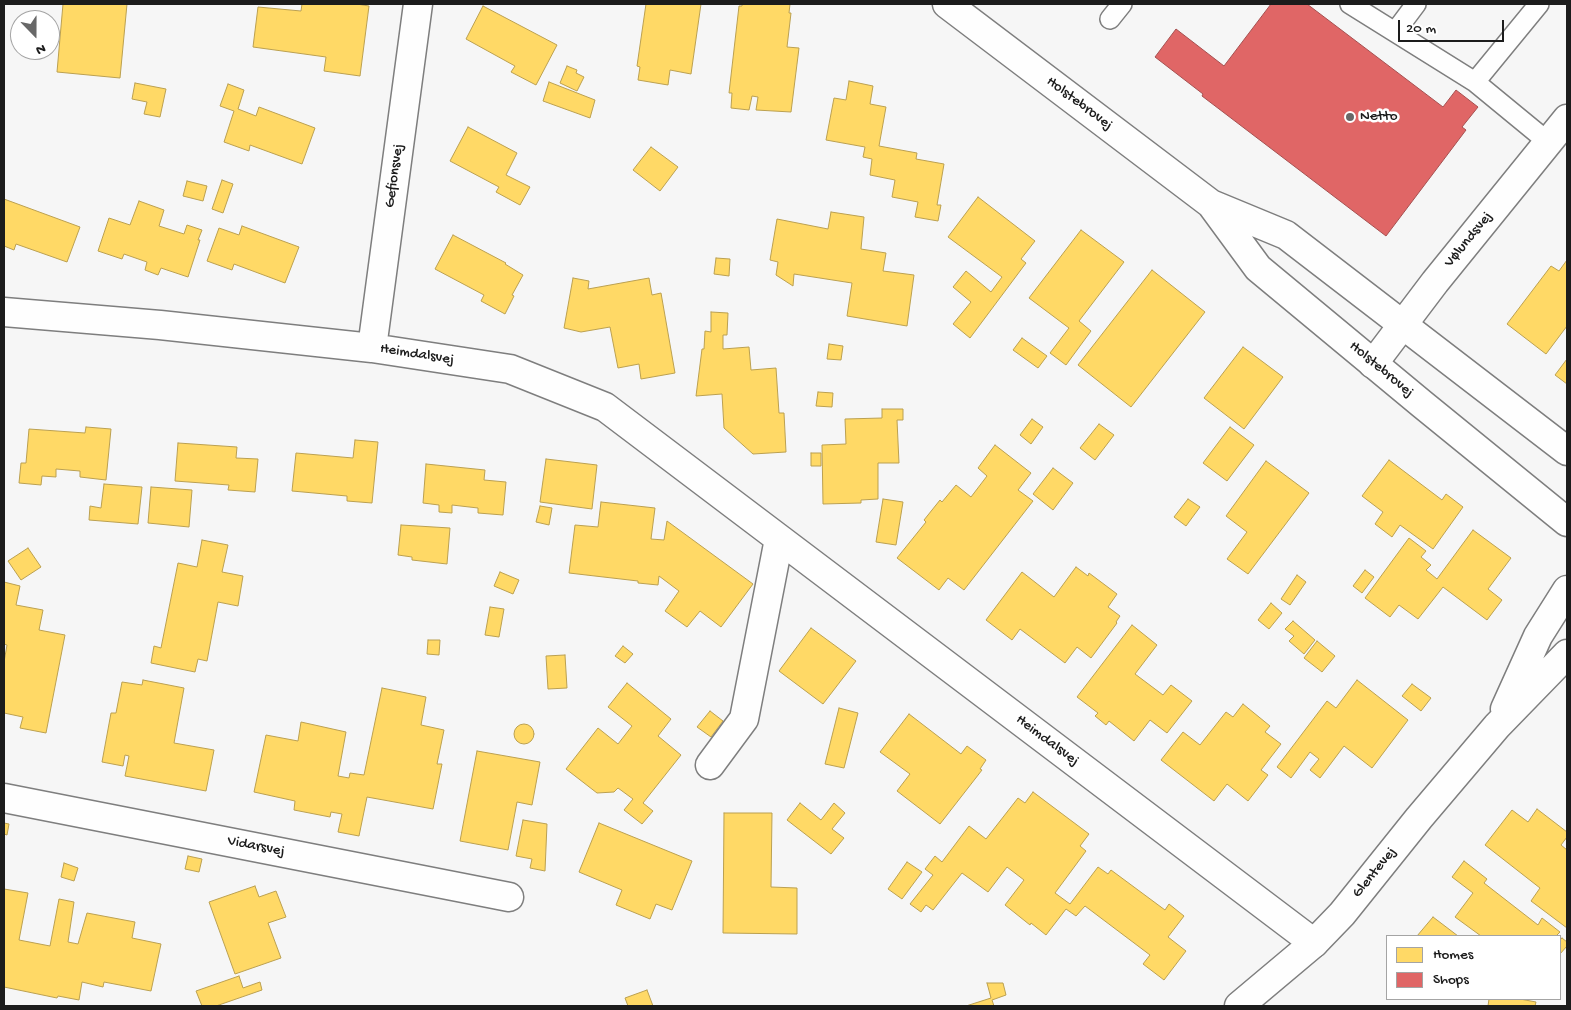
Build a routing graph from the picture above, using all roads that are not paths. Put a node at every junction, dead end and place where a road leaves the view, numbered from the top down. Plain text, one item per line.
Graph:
1 (418, 4) edge
2 (947, 4) edge
3 (1122, 4) edge
4 (1350, 4) edge
5 (1416, 4) edge
6 (1539, 4) edge
7 (1110, 20) dead end
8 (1395, 32) junction
9 (1475, 82) junction
10 (1567, 119) edge
11 (1548, 142) junction
12 (1210, 204) junction
13 (4, 312) edge
14 (1402, 324) junction
15 (372, 348) junction
16 (1374, 364) junction
17 (1567, 451) edge
18 (1567, 522) edge
19 (779, 539) junction
20 (1567, 590) edge
21 (1567, 654) edge
22 (1497, 726) junction
23 (710, 765) dead end
24 (4, 798) edge
25 (509, 897) dead end
26 (1314, 943) junction
27 (1238, 1006) edge

1 - 15 street, Gefionsvej
2 - 12 street, Holstebrovej
3 - 7 lane
4 - 8 lane
5 - 8 lane
6 - 9 lane
8 - 9 lane
9 - 11 lane
10 - 11 street, Vølundsvej
11 - 14 street, Vølundsvej
12 - 14 street, Holstebrovej
12 - 16 street, Holstebrovej
13 - 15 street, Heimdalsvej
14 - 16 street, Vølundsvej
14 - 17 street, Holstebrovej
15 - 19 street, Heimdalsvej
16 - 18 street, Holstebrovej
19 - 23 street
19 - 26 street, Heimdalsvej
20 - 22 street, Glentevej
21 - 22 street, Glentevej
22 - 26 street, Glentevej
24 - 25 street, Vidarsvej
26 - 27 street, Glentevej

